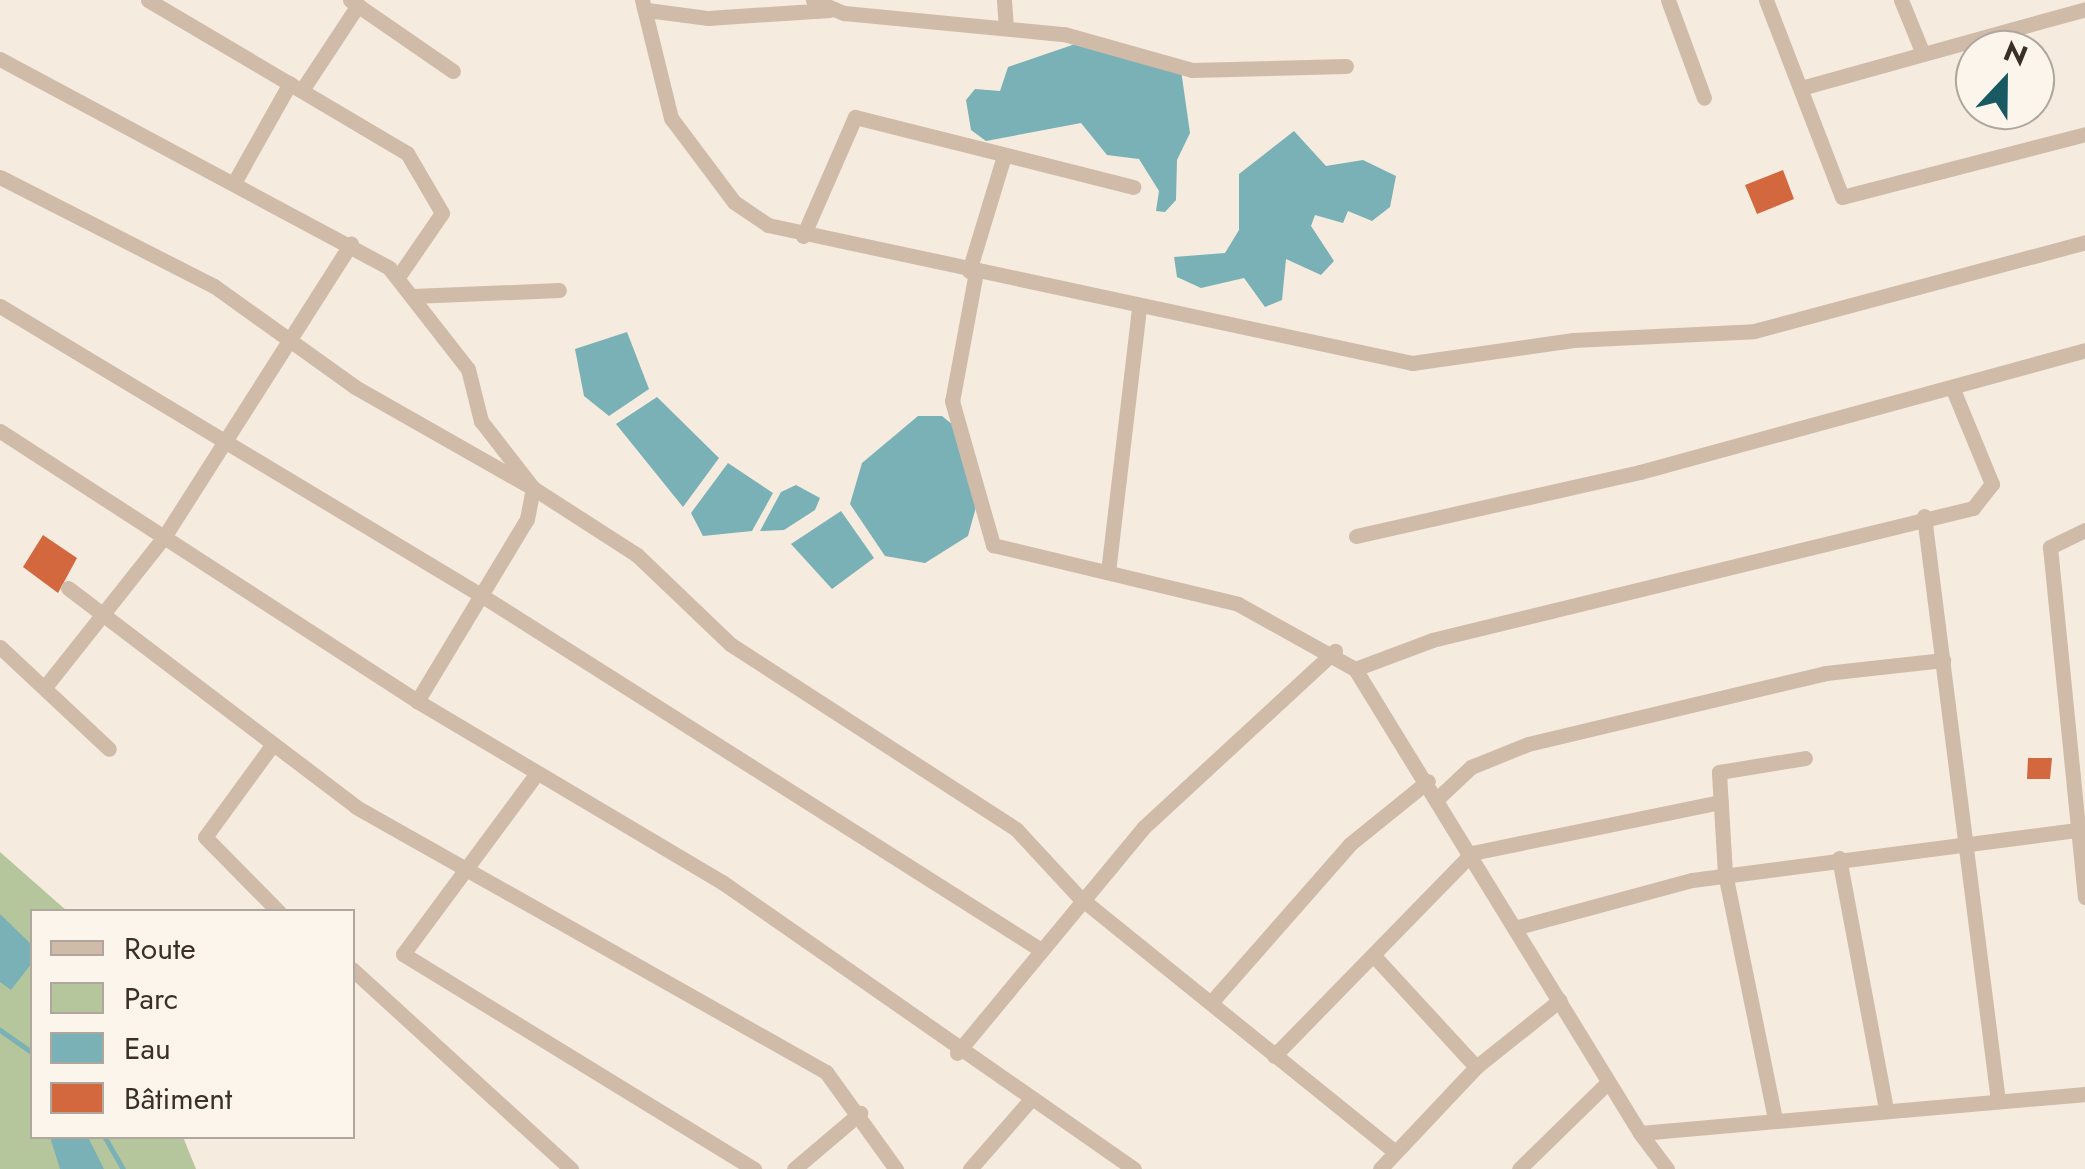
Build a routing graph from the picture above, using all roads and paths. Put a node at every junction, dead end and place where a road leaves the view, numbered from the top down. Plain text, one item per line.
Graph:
1 (148, 0) edge
2 (813, 0) edge
3 (1004, 0) edge
4 (1668, 0) edge
5 (1766, 0) edge
6 (1901, 0) edge
7 (354, 3) edge
8 (644, 5) edge
9 (2085, 9) edge
10 (830, 10) junction
11 (1006, 28) junction
12 (1923, 54) junction
13 (0, 59) edge
14 (1346, 66) dead end
15 (452, 70) dead end
16 (296, 86) junction
17 (1801, 88) junction
18 (1704, 98) dead end
19 (2085, 134) edge
20 (1003, 159) junction
21 (0, 178) edge
22 (235, 181) junction
23 (1132, 187) dead end
24 (803, 236) junction
25 (2085, 242) edge
26 (351, 243) junction
27 (973, 272) junction
28 (398, 276) junction
29 (559, 290) dead end
30 (412, 296) junction
31 (0, 306) edge
32 (1139, 310) junction
33 (297, 337) junction
34 (2085, 350) edge
35 (1954, 392) junction
36 (0, 431) edge
37 (228, 441) junction
38 (532, 488) junction
39 (1924, 516) junction
40 (2085, 530) edge
41 (1356, 536) dead end
42 (164, 538) junction
43 (1108, 572) junction
44 (68, 588) dead end
45 (484, 597) junction
46 (103, 620) junction
47 (0, 647) edge
48 (1335, 651) junction
49 (1944, 660) junction
50 (1355, 669) junction
51 (45, 687) junction
52 (418, 702) junction
53 (109, 748) dead end
54 (270, 748) junction
55 (1805, 758) dead end
56 (537, 773) junction
57 (1428, 781) junction
58 (1437, 799) junction
59 (1721, 802) junction
60 (2081, 830) edge
61 (1961, 844) junction
62 (1472, 853) junction
63 (1839, 858) junction
64 (466, 867) junction
65 (1726, 874) junction
66 (1080, 897) junction
67 (2085, 897) edge
68 (276, 909) edge
69 (1518, 927) junction
70 (1038, 948) junction
71 (1374, 956) junction
72 (355, 973) edge
73 (1214, 999) junction
74 (1560, 1000) junction
75 (957, 1053) junction
76 (1274, 1056) junction
77 (1476, 1068) junction
78 (1608, 1082) junction
79 (2085, 1094) edge
80 (1031, 1099) junction
81 (1998, 1101) junction
82 (1886, 1110) junction
83 (860, 1113) junction
84 (1775, 1119) junction
85 (1640, 1133) junction
86 (1395, 1152) junction
87 (1132, 1168) edge
88 (572, 1169) edge
89 (754, 1169) edge
90 (794, 1169) edge
91 (896, 1169) edge
92 (970, 1169) edge
93 (1380, 1169) edge
94 (1518, 1169) edge
95 (1666, 1169) edge

1 - 16 street
2 - 10 street
3 - 11 street
4 - 18 street
5 - 17 street
6 - 12 street
7 - 15 street
7 - 16 street
8 - 10 street
8 - 24 street
9 - 12 street
10 - 11 street
11 - 14 street
12 - 17 street
13 - 22 street
16 - 22 street
16 - 28 street
17 - 19 street
20 - 23 street
20 - 24 street
20 - 27 street
21 - 33 street
22 - 26 street
24 - 27 street
25 - 32 street
26 - 28 street
26 - 33 street
27 - 32 street
27 - 43 street
28 - 30 street
29 - 30 street
30 - 38 street
31 - 37 street
32 - 43 street
33 - 37 street
33 - 38 street
34 - 35 street
35 - 39 street
35 - 41 street
36 - 42 street
37 - 42 street
37 - 45 street
38 - 45 street
38 - 66 street
39 - 49 street
39 - 50 street
40 - 60 street
42 - 46 street
42 - 52 street
43 - 48 street
44 - 46 street
45 - 52 street
45 - 70 street
46 - 51 street
46 - 54 street
47 - 51 street
48 - 50 street
48 - 66 street
49 - 58 street
49 - 61 street
50 - 57 street
51 - 53 street
52 - 56 street
54 - 64 street
54 - 68 street
55 - 59 street
56 - 64 street
56 - 75 street
57 - 58 street
57 - 73 street
58 - 62 street
59 - 62 street
59 - 65 street
60 - 61 street
60 - 67 street
61 - 63 street
61 - 81 street
62 - 69 street
62 - 71 street
63 - 65 street
63 - 82 street
64 - 83 street
64 - 89 street
65 - 69 street
65 - 84 street
66 - 70 street
66 - 73 street
69 - 74 street
70 - 75 street
71 - 76 street
71 - 77 street
72 - 88 street
73 - 76 street
74 - 77 street
74 - 78 street
75 - 80 street
76 - 86 street
77 - 86 street
78 - 85 street
78 - 94 street
79 - 81 street
80 - 87 street
80 - 92 street
81 - 82 street
82 - 84 street
83 - 90 street
83 - 91 street
84 - 85 street
85 - 95 street
86 - 93 street

